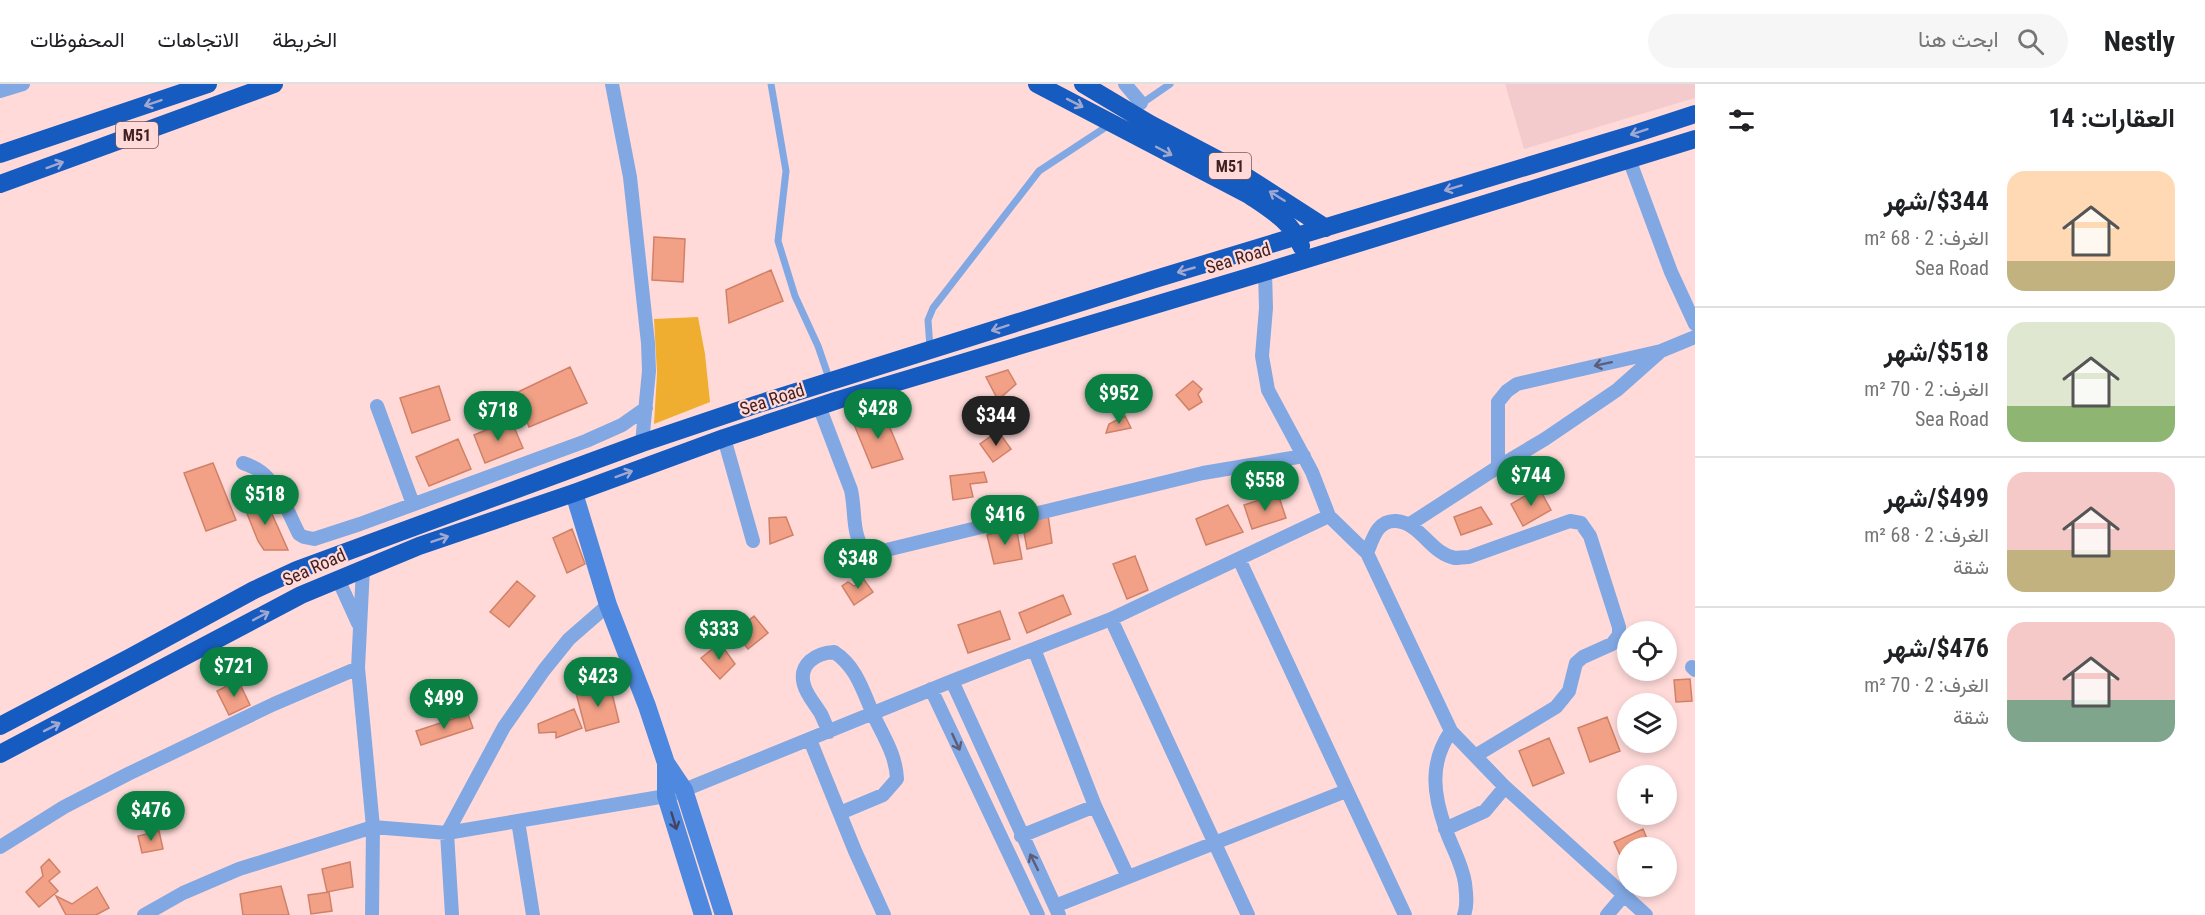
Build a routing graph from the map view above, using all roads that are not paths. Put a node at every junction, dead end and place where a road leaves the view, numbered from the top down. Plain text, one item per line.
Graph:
1 (22, 84) edge
2 (208, 84) edge
3 (274, 84) edge
4 (612, 84) edge
5 (771, 84) edge
6 (1037, 84) edge
7 (1083, 84) edge
8 (1125, 84) edge
9 (1170, 84) edge
10 (0, 91) edge
11 (1136, 107) junction
12 (1695, 114) edge
13 (1112, 123) junction
14 (1695, 139) edge
15 (0, 154) edge
16 (1629, 159) junction
17 (0, 184) edge
18 (1390, 207) junction
19 (1326, 228) junction
20 (1397, 231) junction
21 (1298, 237) junction
22 (1305, 260) junction
23 (1265, 272) junction
24 (1695, 324) edge
25 (1695, 337) edge
26 (930, 350) junction
27 (1661, 351) junction
28 (830, 381) junction
29 (377, 406) dead end
30 (819, 406) junction
31 (646, 408) junction
32 (724, 438) junction
33 (586, 441) junction
34 (642, 443) junction
35 (1304, 456) junction
36 (591, 462) junction
37 (243, 463) dead end
38 (1498, 467) junction
39 (574, 493) junction
40 (413, 504) junction
41 (1329, 516) junction
42 (1410, 524) junction
43 (753, 541) dead end
44 (1367, 553) junction
45 (1239, 559) junction
46 (363, 568) junction
47 (338, 579) junction
48 (608, 604) junction
49 (1111, 619) junction
50 (359, 625) junction
51 (1034, 649) junction
52 (358, 668) junction
53 (952, 681) junction
54 (931, 689) junction
55 (873, 713) junction
56 (2, 719) edge
57 (1451, 731) junction
58 (829, 732) junction
59 (810, 740) junction
60 (0, 754) edge
61 (1475, 756) junction
62 (666, 763) junction
63 (1505, 787) junction
64 (684, 790) junction
65 (1346, 791) junction
66 (666, 796) junction
67 (1095, 806) junction
68 (840, 813) junction
69 (518, 821) junction
70 (373, 827) junction
71 (1445, 829) junction
72 (447, 833) junction
73 (1021, 836) junction
74 (1214, 843) junction
75 (0, 847) edge
76 (1128, 878) junction
77 (1617, 889) edge
78 (1622, 897) edge
79 (1626, 897) edge
80 (1057, 911) edge
81 (1639, 913) edge
82 (144, 915) edge
83 (372, 915) edge
84 (453, 915) edge
85 (532, 915) edge
86 (703, 915) edge
87 (724, 915) edge
88 (884, 915) edge
89 (1038, 915) edge
90 (1248, 915) edge
91 (1405, 915) edge
92 (1464, 915) edge
93 (1607, 915) edge

1 - 10 street
2 -> 15 highway, M51
17 -> 3 highway, M51
4 - 31 street
5 - 28 lane
6 -> 13 highway
7 - 11 highway, M51
8 - 11 street
9 - 11 lane
11 - 13 lane
19 -> 11 highway, M51
12 -> 18 highway, Sea Road
13 -> 21 highway
13 - 26 lane
14 - 16 highway, Sea Road
16 - 20 highway, Sea Road
16 - 24 street
18 - 19 highway, Sea Road
18 - 20 highway
19 - 21 highway, Sea Road
20 - 22 highway, Sea Road
21 - 22 highway
21 -> 26 highway, Sea Road
22 - 23 highway, Sea Road
23 - 30 highway, Sea Road
23 - 35 street
25 - 27 street
26 - 28 highway, Sea Road
27 - 38 street
27 -> 38 street
28 - 34 highway, Sea Road
29 - 40 street
30 - 32 highway, Sea Road
30 - 35 street
31 - 33 street
31 - 34 street
39 -> 32 highway, Sea Road
32 - 43 street
33 - 36 street
33 - 40 street
34 - 36 highway, Sea Road
35 - 41 street
36 - 56 highway, Sea Road
37 - 40 street
38 - 42 street
46 -> 39 highway, Sea Road
39 - 48 main road
41 - 44 street
41 - 45 street
42 - 44 street
42 - 61 street
44 - 57 street
45 - 49 street
45 - 65 street
46 - 47 highway, Sea Road
46 - 50 street
47 - 50 street
60 -> 47 highway, Sea Road
48 - 62 main road
48 - 72 street
49 - 51 street
49 - 74 street
50 - 52 street
51 - 53 street
51 - 67 street
52 - 70 street
52 - 75 street
53 - 54 street
53 - 73 street
54 - 55 street
54 -> 89 street
55 - 58 street
55 - 58 street
55 - 68 street
57 - 61 street
57 - 71 street
58 - 59 street
59 - 64 street
59 - 68 street
61 - 63 street
62 - 64 main road
62 - 66 main road
63 - 71 street
63 - 77 street
64 - 66 street
64 - 87 main road
65 - 74 street
65 - 91 street
66 - 69 street
66 -> 86 main road
67 - 73 street
67 - 76 street
68 - 88 street
69 - 72 street
69 - 85 street
70 - 72 street
70 - 82 street
70 - 83 street
71 - 92 street
72 - 84 street
80 -> 73 street
74 - 76 street
74 - 90 street
76 - 80 street
78 - 93 street
79 - 81 street

